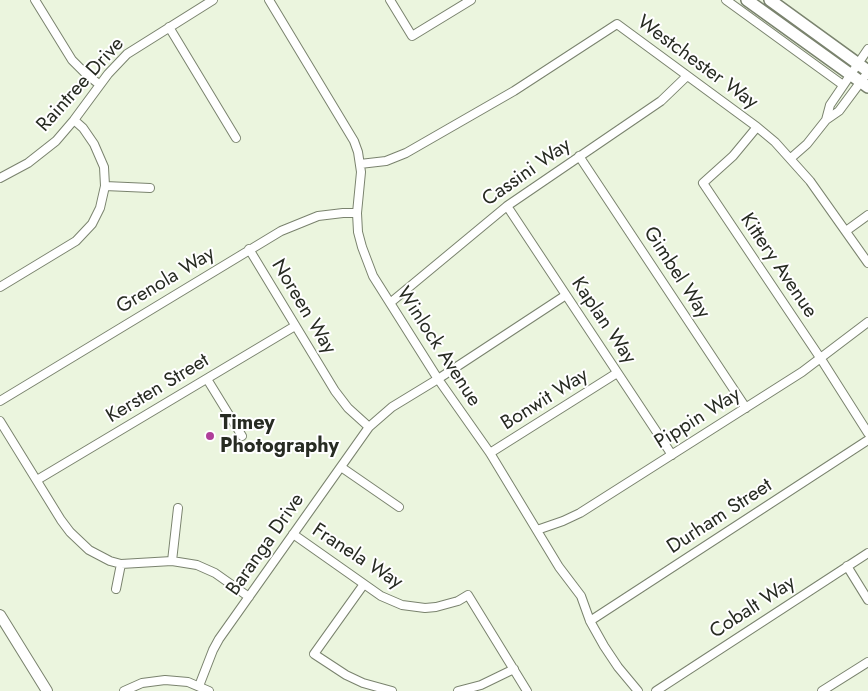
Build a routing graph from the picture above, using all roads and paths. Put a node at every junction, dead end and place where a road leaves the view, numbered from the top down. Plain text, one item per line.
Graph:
1 (35, 0) edge
2 (213, 0) edge
3 (269, 0) edge
4 (390, 0) edge
5 (471, 0) edge
6 (726, 0) edge
7 (747, 0) edge
8 (770, 0) edge
9 (169, 27) junction
10 (868, 49) edge
11 (858, 64) junction
12 (868, 71) edge
13 (850, 74) junction
14 (687, 76) junction
15 (864, 84) edge
16 (100, 85) junction
17 (843, 85) junction
18 (74, 120) junction
19 (826, 120) junction
20 (758, 127) junction
21 (236, 138) dead end
22 (579, 156) junction
23 (791, 158) junction
24 (360, 164) junction
25 (0, 178) edge
26 (105, 186) junction
27 (150, 188) dead end
28 (507, 206) junction
29 (357, 213) junction
30 (868, 215) edge
31 (846, 231) junction
32 (249, 249) junction
33 (868, 263) edge
34 (0, 287) edge
35 (566, 295) junction
36 (390, 303) junction
37 (868, 322) edge
38 (295, 326) junction
39 (821, 359) junction
40 (617, 373) junction
41 (207, 379) junction
42 (438, 380) junction
43 (0, 401) edge
44 (746, 408) junction
45 (0, 420) edge
46 (369, 427) junction
47 (868, 433) edge
48 (242, 436) dead end
49 (868, 440) edge
50 (490, 453) junction
51 (672, 455) junction
52 (341, 467) junction
53 (37, 480) junction
54 (399, 507) dead end
55 (178, 508) dead end
56 (537, 530) junction
57 (293, 534) junction
58 (868, 553) edge
59 (172, 561) junction
60 (121, 564) junction
61 (847, 566) junction
62 (364, 584) junction
63 (116, 589) dead end
64 (249, 597) junction
65 (868, 600) edge
66 (0, 615) edge
67 (590, 621) junction
68 (868, 662) edge
69 (514, 669) junction
70 (199, 686) junction
71 (46, 691) edge
72 (124, 691) edge
73 (209, 691) edge
74 (392, 691) edge
75 (458, 691) edge
76 (527, 691) edge
77 (638, 691) edge
78 (656, 691) edge
79 (822, 691) edge

1 - 16 street
2 - 9 street, Raintree Drive
3 - 24 street, Winlock Avenue
4 - 5 street
6 - 17 street
7 - 13 main road
8 - 11 main road
9 - 16 street, Raintree Drive
9 - 21 street
10 - 11 street
11 - 12 main road
11 - 13 street
12 - 15 street
13 - 15 main road
13 - 17 street
14 - 20 street, Westchester Way
14 - 22 street, Cassini Way
14 - 24 street, Westchester Way
15 - 19 street
16 - 18 street, Raintree Drive
17 - 19 street
18 - 25 street, Raintree Drive
18 - 26 street
19 - 23 street
20 - 23 street, Westchester Way
20 - 39 street, Kittery Avenue
22 - 28 street, Cassini Way
22 - 44 street, Gimbel Way
23 - 31 street, Westchester Way
24 - 29 street, Winlock Avenue
26 - 27 street
26 - 34 street
28 - 35 street, Kaplan Way
28 - 36 street, Cassini Way
29 - 32 street, Grenola Way
29 - 36 street, Winlock Avenue
30 - 31 street
31 - 33 street, Westchester Way
32 - 38 street, Noreen Way
32 - 43 street, Grenola Way
35 - 40 street, Kaplan Way
35 - 42 street, Baranga Drive
36 - 42 street, Winlock Avenue
37 - 39 street, Pippin Way
38 - 41 street, Kersten Street
38 - 46 street, Noreen Way
39 - 44 street, Pippin Way
39 - 47 street, Kittery Avenue
40 - 50 street, Bonwit Way
40 - 51 street, Kaplan Way
41 - 48 street
41 - 53 street, Kersten Street
42 - 46 street, Baranga Drive
42 - 50 street, Winlock Avenue
44 - 51 street, Pippin Way
45 - 53 street
46 - 52 street, Baranga Drive
49 - 67 street, Durham Street
50 - 56 street, Winlock Avenue
51 - 56 street, Pippin Way
52 - 54 street
52 - 57 street, Baranga Drive
53 - 60 street
55 - 59 street
56 - 67 street, Winlock Avenue
57 - 62 street, Franela Way
57 - 64 street, Baranga Drive
58 - 61 street, Cobalt Way
59 - 60 street
59 - 64 street
60 - 63 street
61 - 65 street
61 - 78 street, Cobalt Way
62 - 69 street, Franela Way
62 - 74 street
64 - 70 street, Baranga Drive
66 - 71 street
67 - 77 street, Winlock Avenue
68 - 79 street
69 - 75 street
69 - 76 street, Franela Way
70 - 72 street
70 - 73 street

